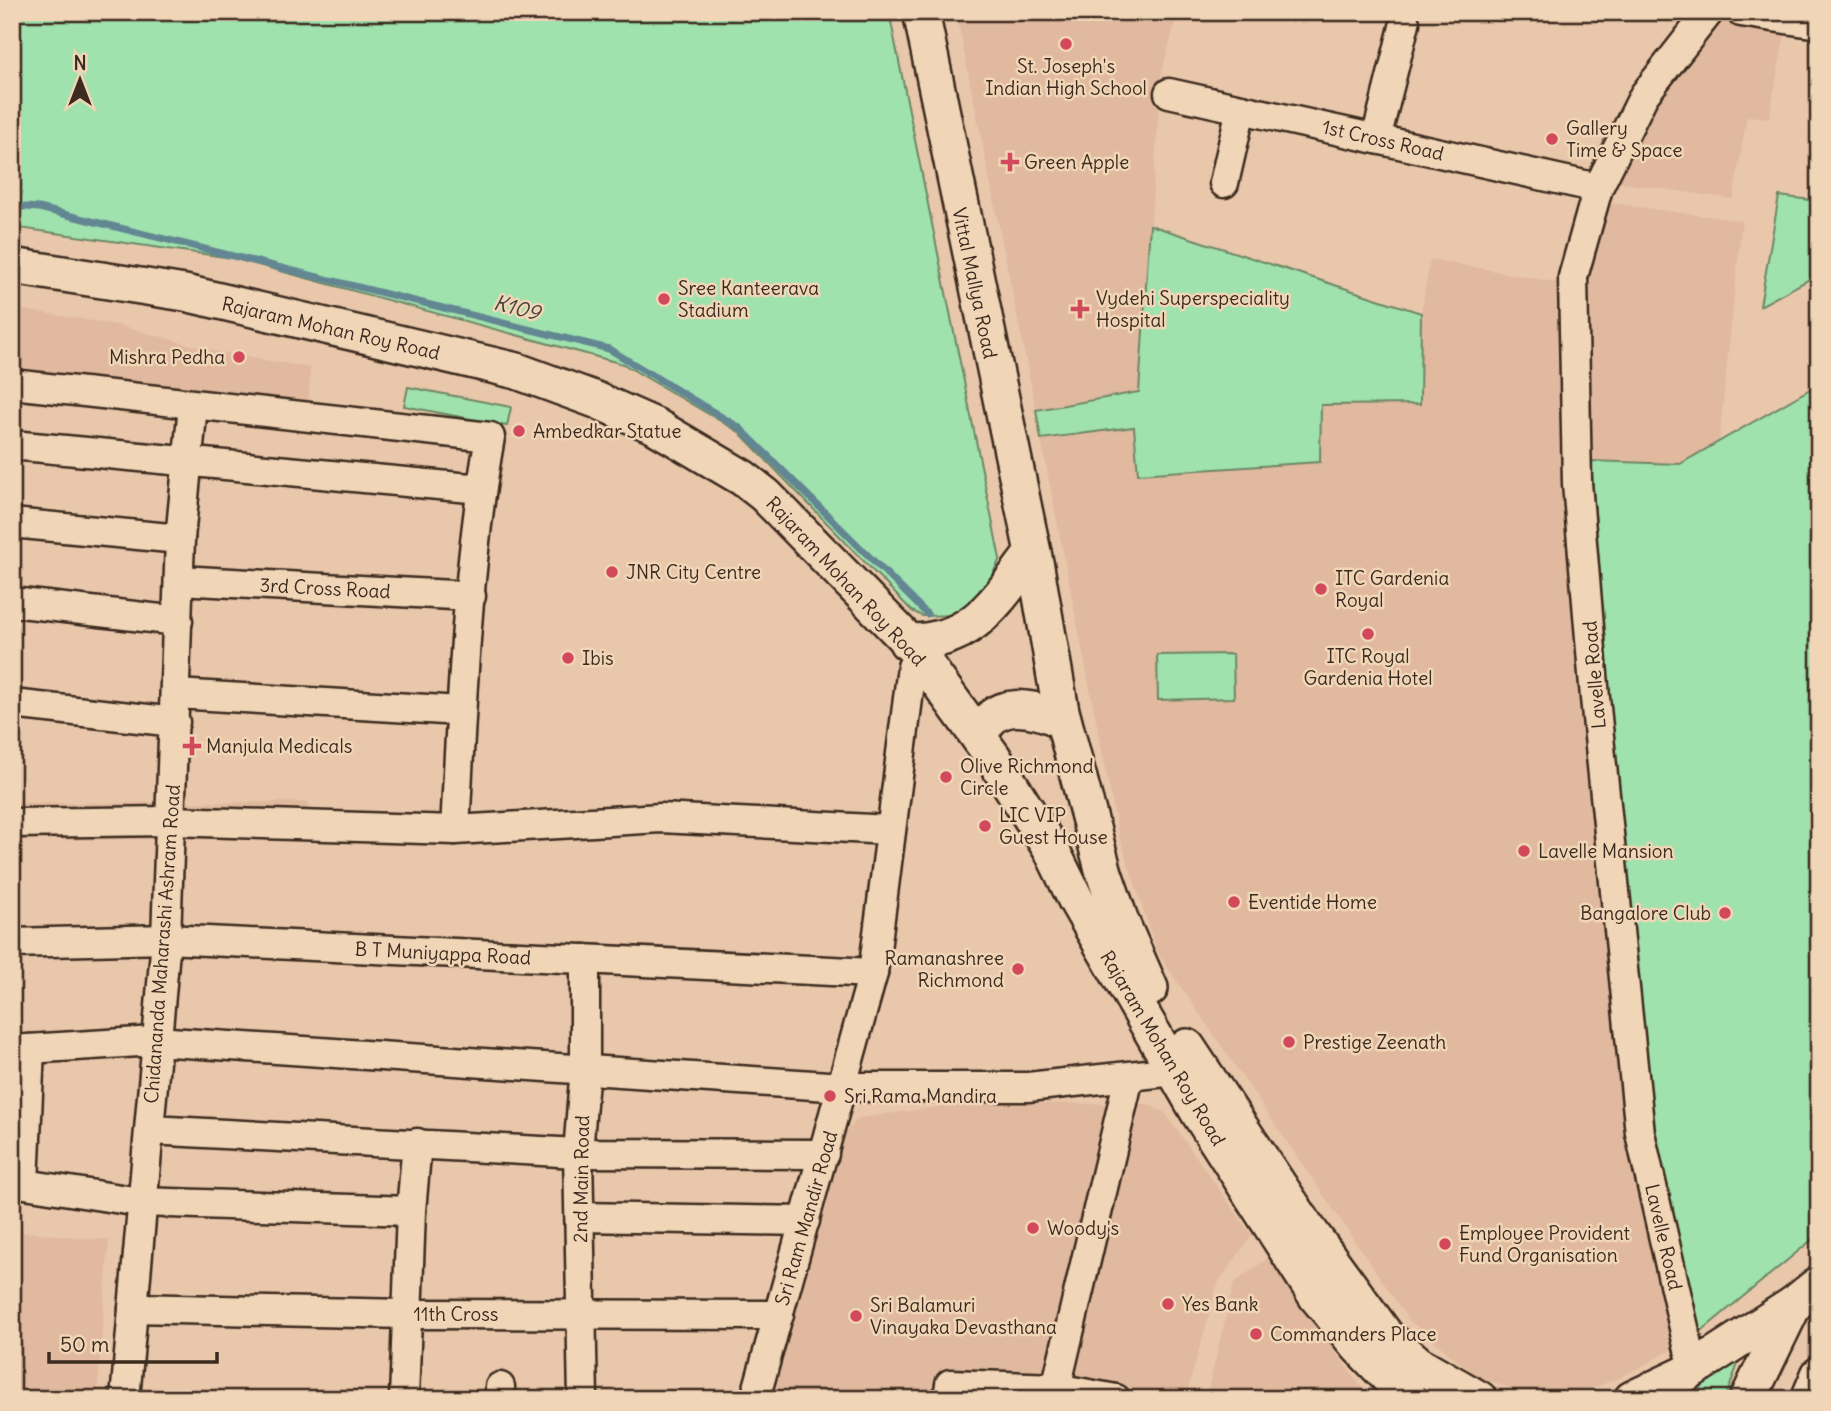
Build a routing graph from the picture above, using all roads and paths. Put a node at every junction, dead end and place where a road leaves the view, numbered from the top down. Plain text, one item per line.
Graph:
1 (921, 12) edge
2 (1709, 12) edge
3 (1741, 12) edge
4 (1405, 23) dead end
5 (1819, 24) edge
6 (1169, 93) dead end
7 (1241, 108) junction
8 (1376, 139) junction
9 (1224, 183) dead end
10 (1598, 188) junction
11 (12, 266) edge
12 (12, 384) edge
13 (193, 405) junction
14 (12, 445) edge
15 (188, 463) junction
16 (481, 489) junction
17 (12, 523) edge
18 (180, 539) junction
19 (1035, 560) junction
20 (179, 580) junction
21 (471, 596) junction
22 (12, 603) edge
23 (178, 621) junction
24 (915, 650) junction
25 (176, 694) junction
26 (12, 704) edge
27 (461, 711) junction
28 (174, 722) junction
29 (1063, 722) junction
30 (980, 739) junction
31 (171, 821) junction
32 (12, 823) edge
33 (455, 830) junction
34 (890, 830) junction
35 (166, 940) junction
36 (12, 943) edge
37 (584, 959) junction
38 (873, 973) junction
39 (155, 1041) junction
40 (21, 1049) edge
41 (585, 1067) junction
42 (1175, 1071) junction
43 (1129, 1077) junction
44 (843, 1087) junction
45 (150, 1130) junction
46 (417, 1143) junction
47 (578, 1153) junction
48 (824, 1154) junction
49 (18, 1182) edge
50 (141, 1202) junction
51 (411, 1211) junction
52 (580, 1217) junction
53 (805, 1221) junction
54 (1811, 1301) edge
55 (133, 1308) junction
56 (406, 1314) junction
57 (581, 1314) junction
58 (779, 1315) junction
59 (1696, 1367) junction
60 (1056, 1388) junction
61 (125, 1399) edge
62 (404, 1399) edge
63 (583, 1399) edge
64 (755, 1399) edge
65 (948, 1399) edge
66 (1116, 1399) edge
67 (1410, 1399) edge
68 (1479, 1399) edge
69 (1632, 1399) edge
70 (1748, 1399) edge
71 (1765, 1399) edge

1 - 19 main road, Vittal Mallya Road
2 - 10 street, Lavelle Road
3 - 5 street
4 - 8 street
6 - 7 street, 1st Cross Road
7 - 8 street, 1st Cross Road
7 - 9 street
8 - 10 street, 1st Cross Road
10 - 59 street, Lavelle Road
11 - 24 main road, Rajaram Mohan Roy Road
12 - 13 street
13 - 15 street, Chidananda Maharashi Ashram Road
13 - 16 street
14 - 15 street
15 - 16 street
15 - 18 street, Chidananda Maharashi Ashram Road
16 - 21 street
17 - 18 street
18 - 20 street, Chidananda Maharashi Ashram Road
19 - 24 main road
19 - 29 main road, Rajaram Mohan Roy Road
20 - 21 street, 3rd Cross Road
20 - 23 street, Chidananda Maharashi Ashram Road
21 - 27 street
22 - 23 street
23 - 25 street, Chidananda Maharashi Ashram Road
24 - 30 main road, Rajaram Mohan Roy Road
24 - 34 street, Sri Ram Mandir Road
25 - 27 street
25 - 28 street, Chidananda Maharashi Ashram Road
26 - 28 street
27 - 33 street
28 - 31 street, Chidananda Maharashi Ashram Road
29 - 30 main road
29 - 68 main road, Rajaram Mohan Roy Road
30 - 42 main road, Rajaram Mohan Roy Road
31 - 32 street
31 - 33 street
31 - 35 street, Chidananda Maharashi Ashram Road
33 - 34 street
34 - 38 street, Sri Ram Mandir Road
35 - 36 street, B T Muniyappa Road
35 - 37 street, B T Muniyappa Road
35 - 39 street, Chidananda Maharashi Ashram Road
37 - 38 street, B T Muniyappa Road
37 - 41 street, 2nd Main Road
38 - 44 street, Sri Ram Mandir Road
39 - 40 street
39 - 41 street
39 - 45 street, Chidananda Maharashi Ashram Road
40 - 49 street
41 - 44 street
41 - 47 street, 2nd Main Road
42 - 43 street
42 - 67 main road, Rajaram Mohan Roy Road
43 - 44 street
43 - 60 street
44 - 48 street, Sri Ram Mandir Road
45 - 46 street
45 - 50 street, Chidananda Maharashi Ashram Road
46 - 47 street
46 - 51 street
47 - 48 street
47 - 52 street, 2nd Main Road
48 - 53 street, Sri Ram Mandir Road
49 - 50 street
50 - 51 street
50 - 55 street, Chidananda Maharashi Ashram Road
51 - 56 street
52 - 53 street
52 - 57 street, 2nd Main Road
53 - 58 street, Sri Ram Mandir Road
54 - 59 main road
54 - 70 main road
54 - 71 main road
55 - 56 street, 11th Cross
55 - 61 street, Chidananda Maharashi Ashram Road
56 - 57 street, 11th Cross
56 - 62 street
57 - 58 street, 11th Cross
57 - 63 street, 2nd Main Road
58 - 64 street, Sri Ram Mandir Road
59 - 69 main road
60 - 65 street
60 - 66 street

